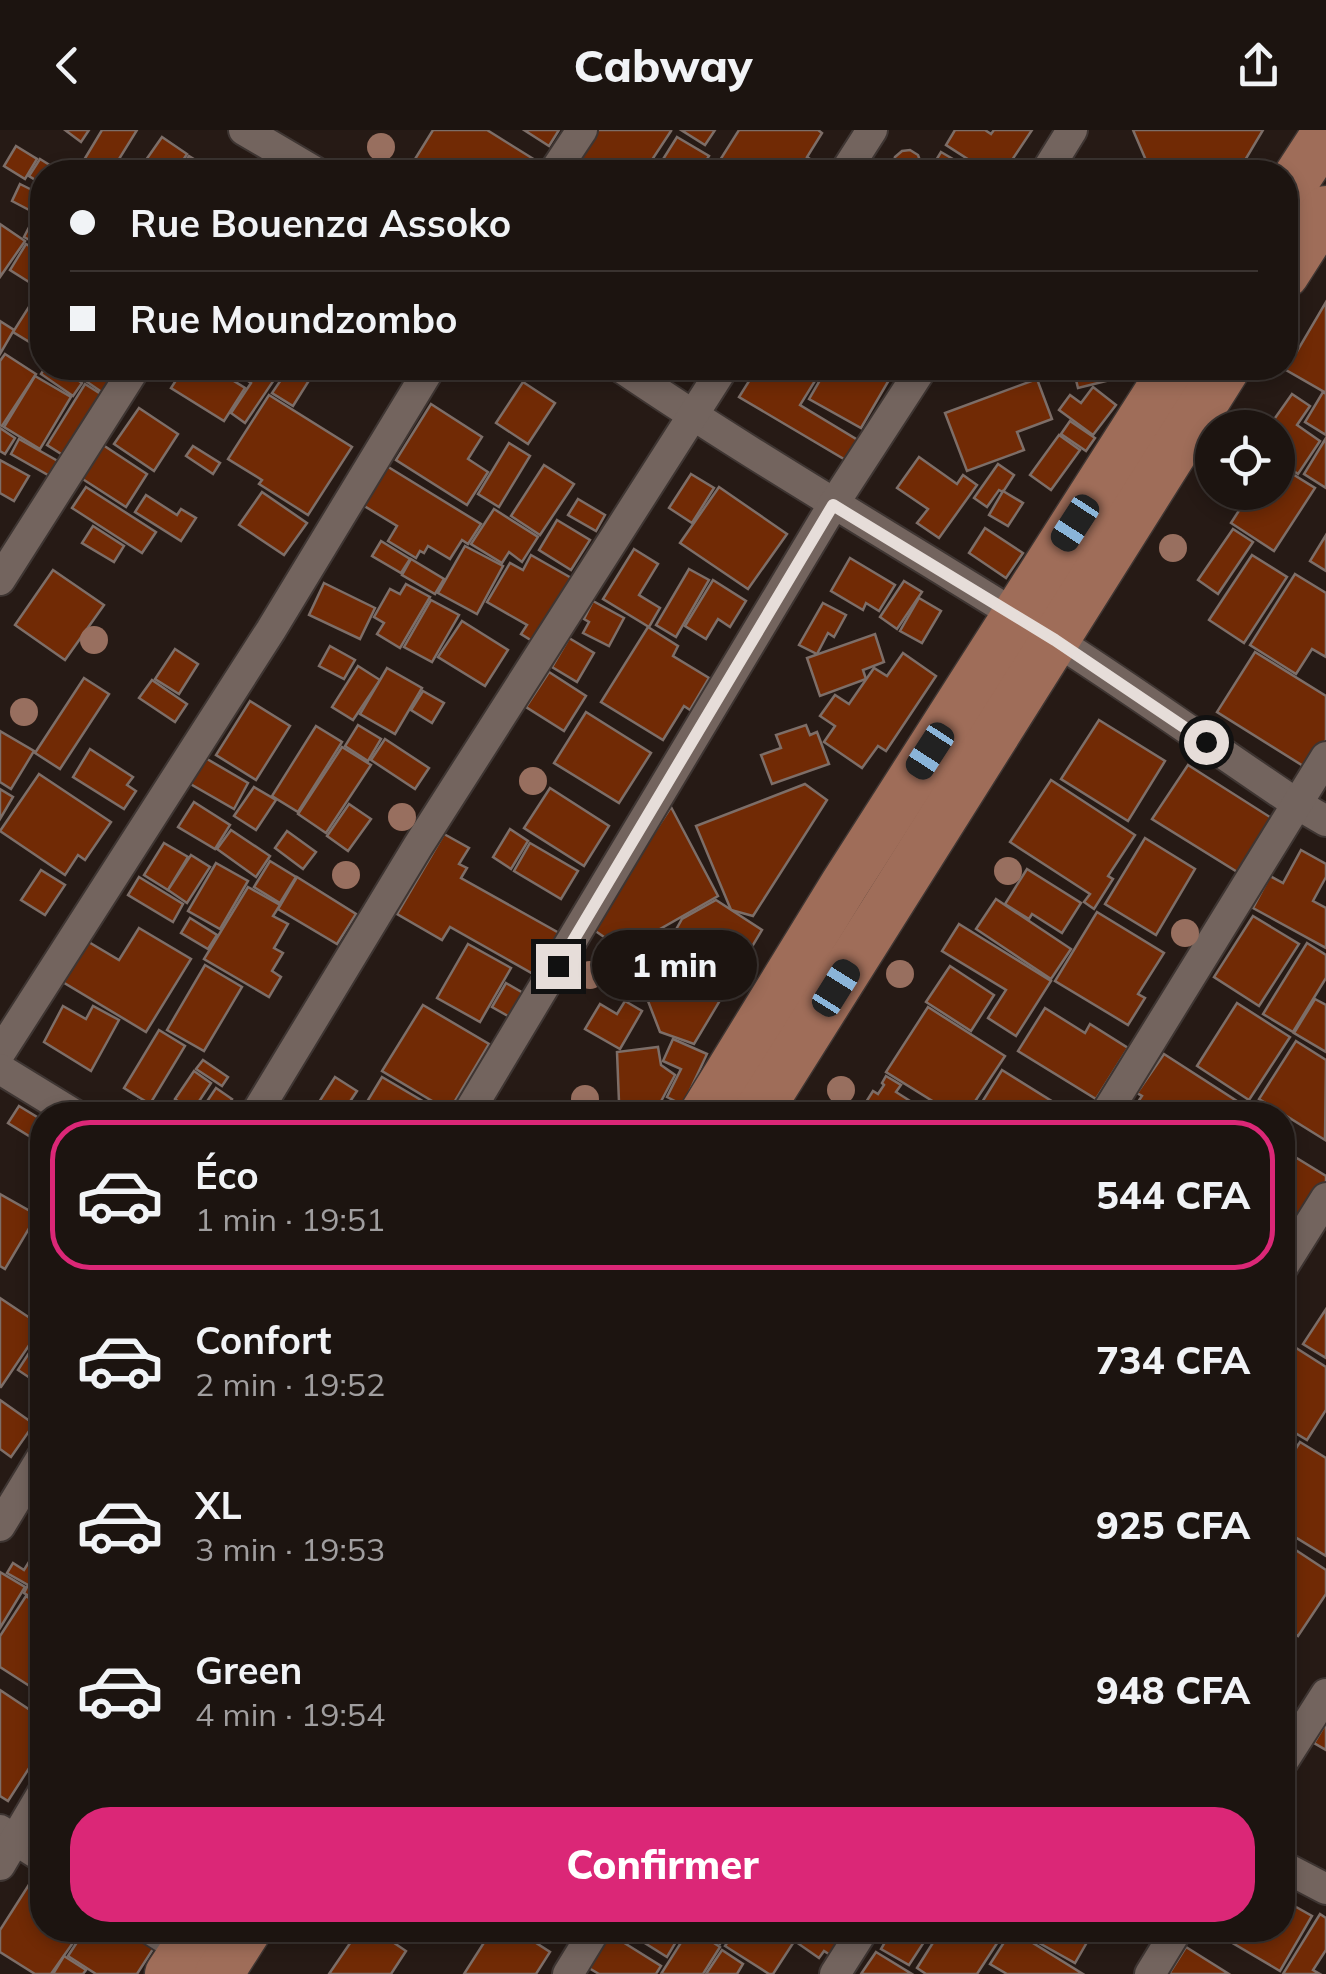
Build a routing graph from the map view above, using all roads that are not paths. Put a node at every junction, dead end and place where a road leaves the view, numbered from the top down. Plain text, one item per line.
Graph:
1 (244, 130) edge
2 (582, 130) edge
3 (872, 130) edge
4 (1072, 130) edge
5 (1326, 134) edge
6 (269, 150) edge
7 (562, 160) edge
8 (853, 160) edge
9 (1053, 160) edge
10 (1298, 176) edge
11 (1326, 210) edge
12 (1298, 254) edge
13 (127, 380) edge
14 (423, 380) edge
15 (640, 380) edge
16 (716, 380) edge
17 (914, 380) edge
18 (1168, 380) edge
19 (1217, 380) edge
20 (693, 416) junction
21 (833, 505) junction
22 (0, 580) edge
23 (1035, 628) junction
24 (1326, 757) edge
25 (1296, 804) junction
26 (1326, 822) edge
27 (0, 1053) edge
28 (0, 1069) edge
29 (54, 1102) edge
30 (263, 1102) edge
31 (476, 1102) edge
32 (711, 1102) edge
33 (763, 1102) edge
34 (1114, 1102) edge
35 (1326, 1198) edge
36 (1295, 1247) edge
37 (30, 1477) edge
38 (0, 1526) edge
39 (1326, 1694) edge
40 (1295, 1742) edge
41 (30, 1811) edge
42 (5, 1845) edge
43 (30, 1853) edge
44 (1295, 1873) edge
45 (1326, 1889) edge
46 (225, 1942) edge
47 (588, 1942) edge
48 (855, 1942) edge
49 (1170, 1942) edge
50 (195, 1958) edge
51 (568, 1974) edge
52 (835, 1974) edge
53 (1150, 1974) edge

1 - 6 street
2 - 7 street
3 - 8 street
4 - 9 street
5 - 10 main road
11 - 12 main road
13 - 22 street
14 - 27 street
15 - 20 street
16 - 20 street
17 - 21 street
18 - 23 main road
19 - 23 main road
20 - 21 street
20 - 30 street
21 - 23 street
21 - 31 street
23 - 25 street
23 - 32 main road
23 - 33 main road
24 - 25 street
25 - 26 street
25 - 34 street
28 - 29 street
35 - 36 street
37 - 38 street
39 - 40 street
41 - 42 street
42 - 43 street
44 - 45 street
46 - 50 main road
47 - 51 street
48 - 52 street
49 - 53 street

